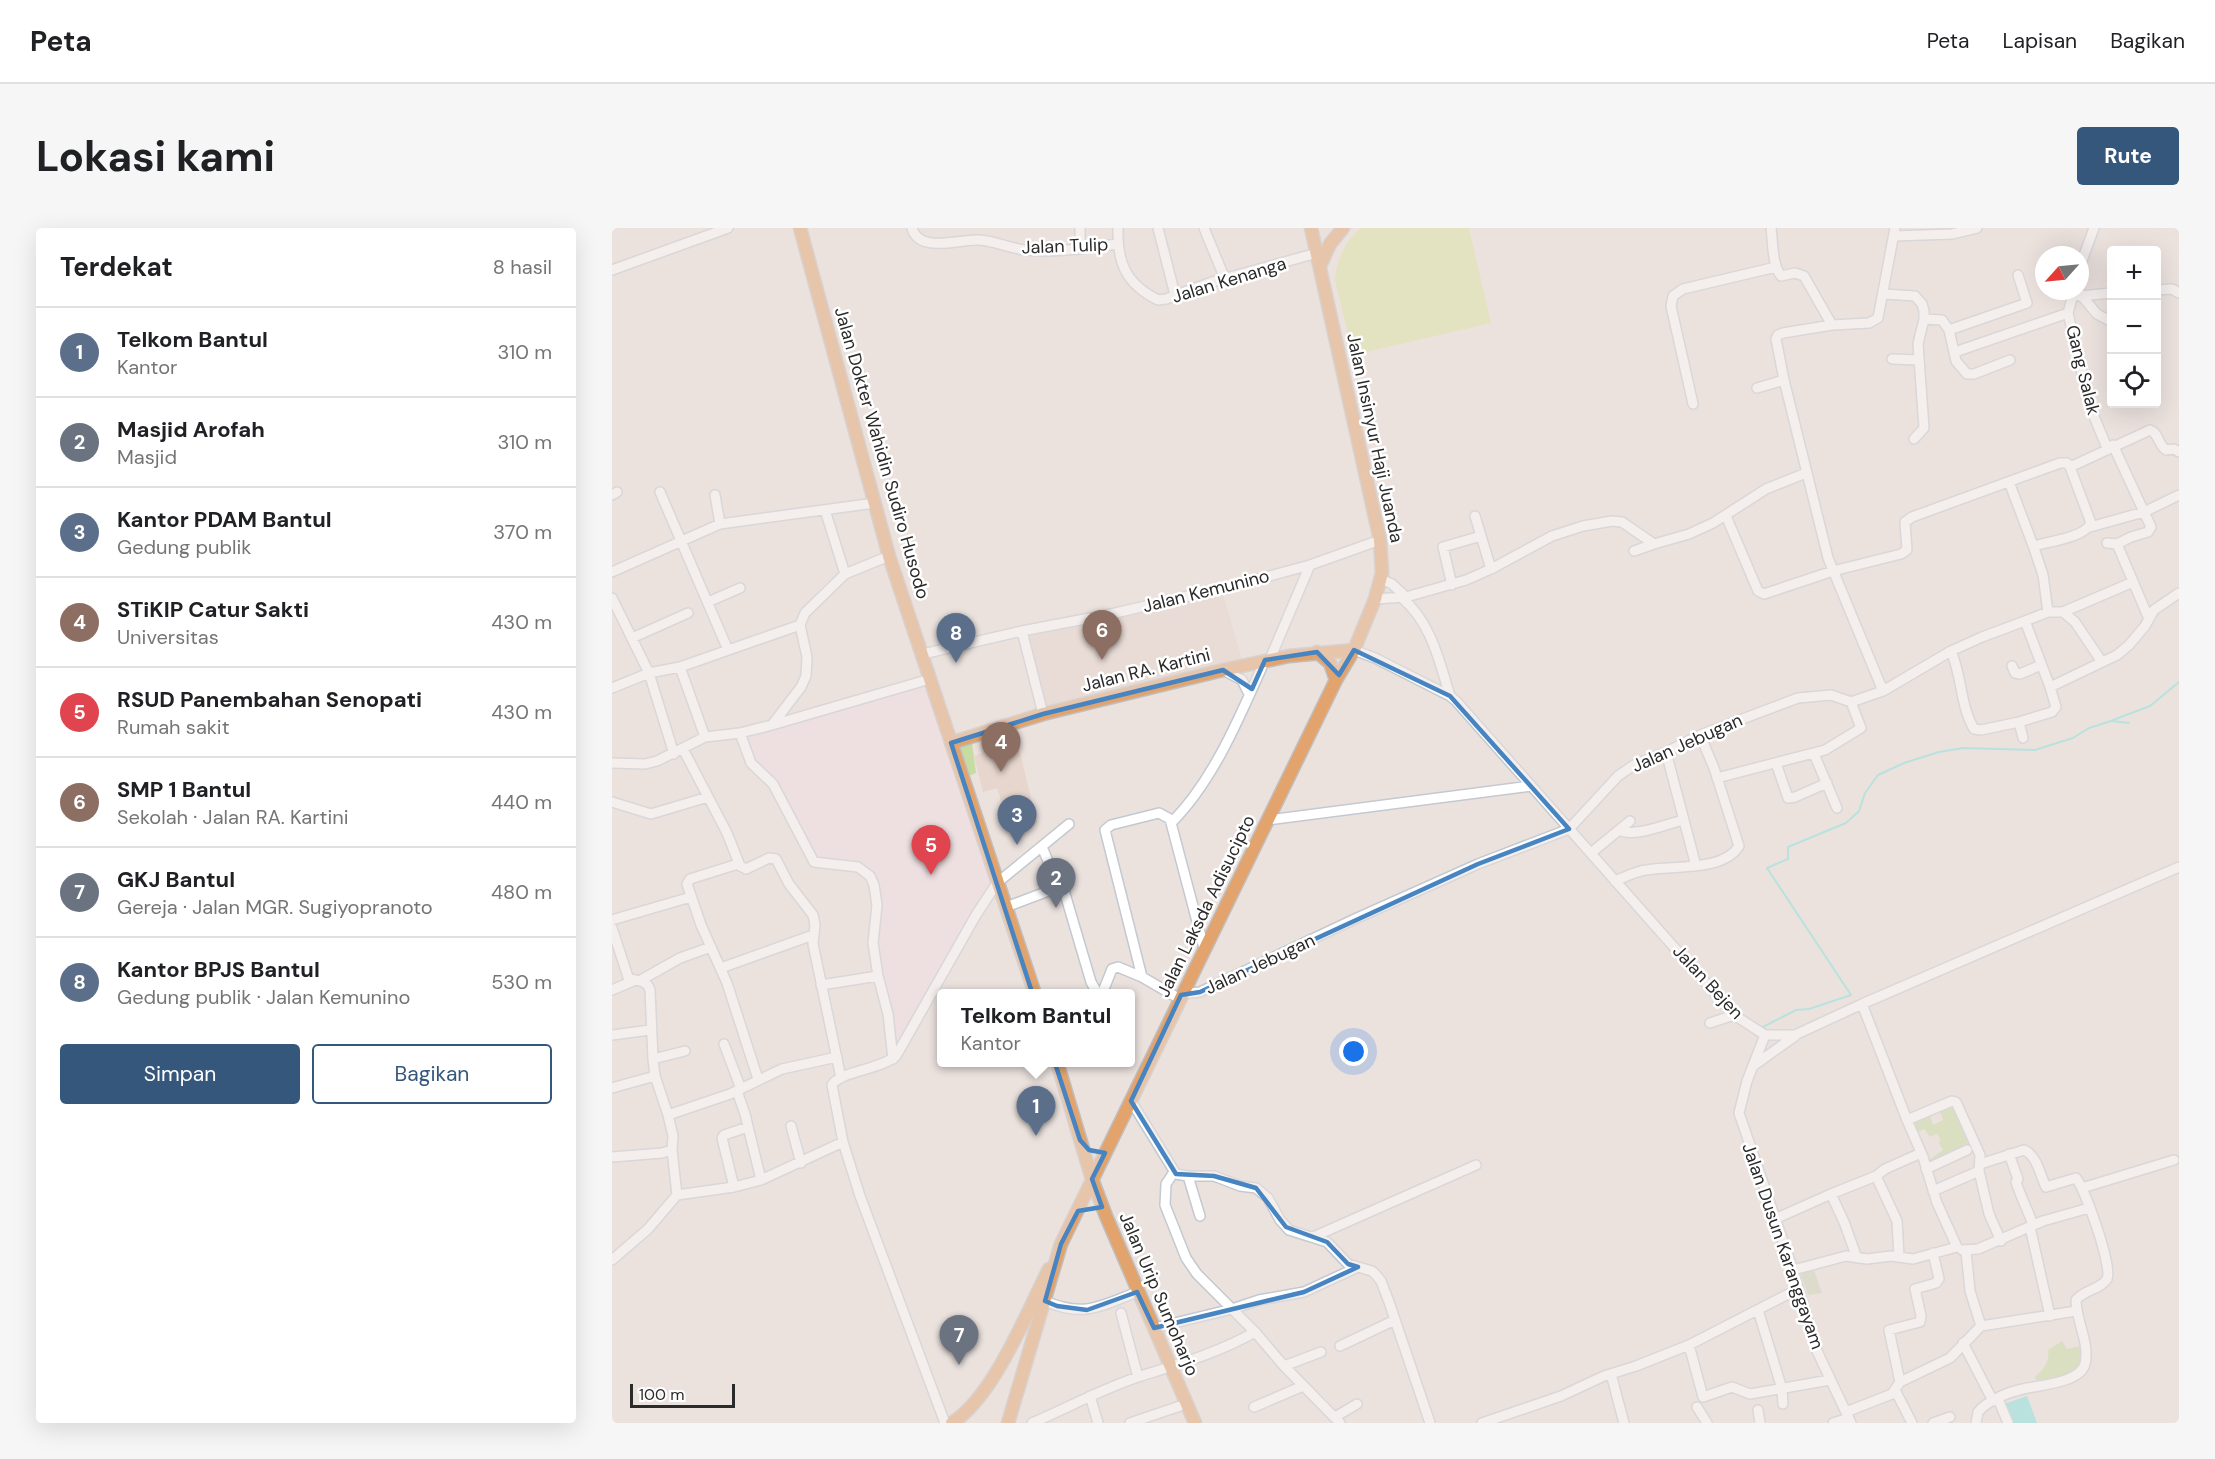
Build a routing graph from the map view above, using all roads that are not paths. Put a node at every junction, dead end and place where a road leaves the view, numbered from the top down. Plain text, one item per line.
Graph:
1 (728, 228) edge
2 (800, 228) edge
3 (912, 228) edge
4 (1080, 228) edge
5 (1118, 228) edge
6 (1158, 228) edge
7 (1204, 228) edge
8 (1343, 228) edge
9 (1771, 228) edge
10 (1977, 228) edge
11 (2094, 228) edge
12 (1315, 229) edge
13 (1895, 232) edge
14 (1117, 244) junction
15 (2087, 246) edge
16 (1080, 249) junction
17 (1317, 253) junction
18 (1320, 266) junction
19 (1776, 267) junction
20 (612, 270) edge
21 (2018, 275) dead end
22 (1225, 279) junction
23 (2161, 290) edge
24 (2107, 293) edge
25 (2179, 293) edge
26 (1884, 294) junction
27 (2089, 294) edge
28 (1175, 295) junction
29 (2073, 300) edge
30 (2082, 300) edge
31 (2068, 313) junction
32 (1924, 319) junction
33 (2107, 319) edge
34 (1832, 325) junction
35 (1949, 330) junction
36 (1954, 352) junction
37 (1892, 359) dead end
38 (1918, 360) junction
39 (2010, 360) dead end
40 (1784, 380) junction
41 (1757, 388) dead end
42 (1693, 404) dead end
43 (1914, 439) dead end
44 (2110, 447) junction
45 (2179, 452) edge
46 (2070, 467) junction
47 (1806, 473) junction
48 (2009, 482) junction
49 (660, 492) dead end
50 (715, 495) dead end
51 (2179, 495) edge
52 (875, 503) junction
53 (825, 510) junction
54 (2145, 512) junction
55 (1475, 516) dead end
56 (1726, 516) junction
57 (720, 524) junction
58 (2090, 527) junction
59 (1481, 536) junction
60 (1380, 540) junction
61 (681, 541) junction
62 (1654, 544) junction
63 (2034, 548) junction
64 (1634, 551) dead end
65 (889, 556) junction
66 (1310, 565) junction
67 (1491, 569) junction
68 (1833, 571) junction
69 (612, 573) edge
70 (845, 574) junction
71 (1381, 579) junction
72 (2133, 582) junction
73 (1452, 585) junction
74 (740, 588) dead end
75 (2179, 593) edge
76 (1404, 597) junction
77 (612, 598) edge
78 (1375, 599) junction
79 (708, 602) junction
80 (2048, 612) junction
81 (2063, 612) junction
82 (688, 613) dead end
83 (2149, 619) junction
84 (2025, 621) junction
85 (800, 625) junction
86 (1022, 631) junction
87 (632, 638) junction
88 (728, 650) junction
89 (1354, 650) junction
90 (1951, 651) junction
91 (1317, 652) junction
92 (923, 654) junction
93 (1267, 660) junction
94 (2102, 662) junction
95 (2041, 665) junction
96 (2012, 666) dead end
97 (680, 667) junction
98 (1223, 670) junction
99 (650, 673) junction
100 (930, 679) junction
101 (1336, 680) junction
102 (2048, 682) junction
103 (613, 686) edge
104 (1883, 691) junction
105 (1249, 694) junction
106 (1450, 696) junction
107 (1851, 702) junction
108 (1043, 714) junction
109 (2019, 722) junction
110 (772, 725) junction
111 (740, 733) junction
112 (1700, 735) junction
113 (705, 737) junction
114 (2023, 738) dead end
115 (951, 743) junction
116 (683, 749) junction
117 (1666, 752) junction
118 (674, 754) junction
119 (1814, 754) junction
120 (1776, 763) junction
121 (612, 764) edge
122 (1717, 778) junction
123 (1827, 783) junction
124 (1531, 786) junction
125 (708, 797) junction
126 (612, 802) edge
127 (1837, 808) dead end
128 (1268, 820) junction
129 (1683, 820) junction
130 (1630, 821) dead end
131 (1172, 822) junction
132 (1069, 824) dead end
133 (1569, 829) junction
134 (1619, 830) junction
135 (1042, 847) junction
136 (1591, 854) junction
137 (738, 864) junction
138 (1696, 866) junction
139 (2179, 867) edge
140 (1616, 881) junction
141 (997, 883) junction
142 (1059, 887) junction
143 (691, 897) junction
144 (1006, 907) junction
145 (612, 920) edge
146 (612, 928) edge
147 (813, 935) junction
148 (711, 947) junction
149 (1204, 948) junction
150 (721, 968) junction
151 (878, 976) junction
152 (1142, 977) junction
153 (637, 981) junction
154 (821, 985) junction
155 (1034, 989) edge
156 (1094, 989) edge
157 (1103, 989) edge
158 (612, 990) edge
159 (1181, 997) junction
160 (1862, 1004) junction
161 (1734, 1014) junction
162 (1710, 1023) dead end
163 (650, 1030) junction
164 (612, 1035) edge
165 (1765, 1035) junction
166 (1795, 1035) junction
167 (724, 1044) dead end
168 (685, 1051) dead end
169 (837, 1057) junction
170 (653, 1059) junction
171 (893, 1059) junction
172 (1753, 1066) junction
173 (1058, 1067) edge
174 (655, 1076) junction
175 (840, 1078) junction
176 (758, 1079) junction
177 (612, 1088) edge
178 (739, 1090) junction
179 (1131, 1101) junction
180 (668, 1115) junction
181 (1906, 1120) junction
182 (791, 1126) dead end
183 (748, 1127) junction
184 (1080, 1140) junction
185 (843, 1142) junction
186 (1110, 1142) junction
187 (672, 1150) junction
188 (1967, 1150) dead end
189 (1921, 1154) junction
190 (2009, 1154) junction
191 (612, 1156) edge
192 (2174, 1160) dead end
193 (801, 1163) junction
194 (1476, 1165) dead end
195 (1979, 1168) junction
196 (1926, 1169) junction
197 (1174, 1172) junction
198 (1188, 1176) junction
199 (1876, 1176) junction
200 (1092, 1179) junction
201 (761, 1180) junction
202 (734, 1187) junction
203 (2082, 1188) junction
204 (1932, 1191) junction
205 (1831, 1194) junction
206 (677, 1195) junction
207 (2089, 1209) junction
208 (1077, 1211) junction
209 (1106, 1216) junction
210 (1200, 1216) dead end
211 (1775, 1219) junction
212 (2032, 1226) junction
213 (1313, 1238) junction
214 (2001, 1241) junction
215 (1061, 1244) junction
216 (1961, 1249) junction
217 (1933, 1253) junction
218 (613, 1256) edge
219 (1899, 1256) junction
220 (1857, 1258) junction
221 (1358, 1267) junction
222 (1793, 1270) junction
223 (1798, 1290) junction
224 (1137, 1292) junction
225 (1045, 1301) junction
226 (1232, 1309) junction
227 (1758, 1310) junction
228 (2076, 1311) junction
229 (1121, 1313) dead end
230 (2050, 1316) junction
231 (1395, 1320) junction
232 (1980, 1326) junction
233 (1154, 1328) junction
234 (1255, 1332) junction
235 (1963, 1344) junction
236 (1689, 1345) junction
237 (1340, 1346) dead end
238 (1321, 1352) dead end
239 (1284, 1366) junction
240 (1171, 1368) junction
241 (1611, 1374) junction
242 (1138, 1377) junction
243 (1830, 1380) junction
244 (1303, 1386) junction
245 (1898, 1386) junction
246 (1782, 1389) junction
247 (1090, 1396) junction
248 (1995, 1400) junction
249 (1186, 1404) junction
250 (1357, 1404) dead end
251 (1784, 1404) dead end
252 (1254, 1407) dead end
253 (1697, 1407) dead end
254 (1758, 1410) dead end
255 (1950, 1417) dead end
256 (1849, 1418) edge
257 (1338, 1420) edge
258 (1037, 1422) edge
259 (1488, 1422) edge
260 (945, 1423) edge
261 (952, 1423) edge
262 (1008, 1423) edge
263 (1098, 1423) edge
264 (1130, 1423) edge
265 (1195, 1423) edge
266 (1430, 1423) edge
267 (1624, 1423) edge
268 (1707, 1423) edge
269 (1761, 1423) edge
270 (1833, 1423) edge
271 (1912, 1423) edge
272 (1933, 1423) edge
273 (1976, 1423) edge
274 (2008, 1423) edge

1 - 20 street
2 - 52 main road, Jalan Dokter Wahidin Sudiro Husodo
3 - 16 street, Jalan Tulip
4 - 16 street
5 - 14 street, Jalan Kenanga
6 - 28 street
7 - 22 street
8 - 18 main road
9 - 19 street
10 - 13 street
11 - 15 street
12 - 17 main road, Jalan Insinyur Haji Juanda
13 - 26 street
14 - 16 street, Jalan Tulip
14 - 28 street, Jalan Kenanga
17 - 18 main road, Jalan Insinyur Haji Juanda
17 - 22 street, Jalan Kenanga
18 - 60 main road, Jalan Insinyur Haji Juanda
19 - 34 street
19 - 42 street
21 - 35 street
22 - 28 street, Jalan Kenanga
23 - 25 street
24 - 27 street
26 - 32 street
26 - 34 street
29 - 31 street, Gang Salak
30 - 33 street
31 - 36 street
31 - 44 street, Gang Salak
32 - 35 street
32 - 38 street
34 - 40 street
35 - 36 street
36 - 39 street
37 - 38 street
38 - 43 street
40 - 41 street
40 - 47 street
44 - 45 street
44 - 46 street
44 - 54 street, Gang Salak
46 - 48 street
46 - 58 street
47 - 56 street
47 - 68 street
48 - 63 street
48 - 68 street
49 - 61 street
50 - 57 street
51 - 54 street
52 - 53 street
52 - 65 main road, Jalan Dokter Wahidin Sudiro Husodo
53 - 57 street
53 - 70 street
54 - 58 street
54 - 72 street
55 - 59 street
56 - 62 street
56 - 68 street
57 - 61 street
58 - 63 street
59 - 67 street
59 - 73 street
60 - 66 street, Jalan Kemunino
60 - 71 main road, Jalan Insinyur Haji Juanda
61 - 69 street
61 - 79 street
62 - 64 street
62 - 67 street
63 - 80 street
65 - 70 street
65 - 92 main road, Jalan Dokter Wahidin Sudiro Husodo
66 - 86 street, Jalan Kemunino
66 - 93 street
67 - 73 street
68 - 104 street
70 - 85 street
71 - 76 street
71 - 78 main road, Jalan Insinyur Haji Juanda
72 - 81 street
72 - 83 street
73 - 76 street
74 - 79 street
75 - 83 street
76 - 78 street
76 - 106 street
77 - 87 street
78 - 89 main road, Jalan Insinyur Haji Juanda
79 - 88 street
80 - 81 street
80 - 84 street
81 - 94 street
82 - 87 street
83 - 94 street
84 - 90 street
84 - 95 street
85 - 88 street
85 - 110 street
86 - 92 street, Jalan Kemunino
86 - 108 street
87 - 99 street
88 - 97 street
89 - 91 main road, Jalan RA. Kartini
89 - 101 main road, Jalan Laksda Adisucipto
89 - 106 street, Jalan Bejen
90 - 104 street
90 - 109 street
91 - 93 main road, Jalan RA. Kartini
91 - 101 main road
92 - 100 main road, Jalan Dokter Wahidin Sudiro Husodo
93 - 98 main road, Jalan RA. Kartini
93 - 105 street
94 - 102 street
95 - 96 street
95 - 102 street
97 - 99 street
97 - 113 street
98 - 105 street
98 - 108 main road, Jalan RA. Kartini
99 - 103 street
99 - 118 street
100 - 110 street
100 - 115 main road, Jalan Dokter Wahidin Sudiro Husodo
101 - 128 main road, Jalan Laksda Adisucipto
102 - 109 street
104 - 107 street
105 - 131 street
106 - 124 street, Jalan Bejen
107 - 112 street, Jalan Jebugan
107 - 119 street
108 - 115 main road, Jalan RA. Kartini
109 - 114 street
110 - 111 street
111 - 113 street
111 - 151 street
112 - 117 street, Jalan Jebugan
112 - 122 street
113 - 116 street
115 - 141 main road, Jalan Dokter Wahidin Sudiro Husodo
116 - 118 street
116 - 125 street
117 - 129 street
117 - 133 street, Jalan Jebugan
118 - 121 street
119 - 120 street
119 - 123 street
120 - 122 street
120 - 123 street
122 - 138 street
123 - 127 street
124 - 128 street
124 - 133 street, Jalan Bejen
125 - 126 street
125 - 137 street
128 - 149 main road, Jalan Laksda Adisucipto
129 - 134 street
129 - 138 street
130 - 134 street
131 - 149 street
131 - 152 street
132 - 135 street
133 - 136 street, Jalan Bejen
133 - 159 street, Jalan Jebugan
134 - 136 street
135 - 141 street
135 - 142 street
136 - 140 street, Jalan Bejen
137 - 143 street
137 - 147 street
138 - 140 street
139 - 160 street
140 - 161 street, Jalan Bejen
141 - 144 main road, Jalan Dokter Wahidin Sudiro Husodo
141 - 171 street
142 - 144 street
142 - 156 street
143 - 145 street
143 - 148 street
144 - 155 main road, Jalan Dokter Wahidin Sudiro Husodo
146 - 153 street
147 - 150 street
147 - 154 street
148 - 150 street
148 - 153 street
149 - 159 main road, Jalan Laksda Adisucipto
150 - 176 street
151 - 154 street
151 - 171 street
152 - 157 street
152 - 159 street
153 - 158 street
153 - 163 street
154 - 169 street
159 - 179 main road, Jalan Laksda Adisucipto
160 - 166 street
160 - 181 street
161 - 162 street
161 - 165 street, Jalan Bejen
163 - 164 street
163 - 170 street
165 - 166 street
165 - 172 street, Jalan Dusun Karanggayam
166 - 172 street
167 - 178 street
168 - 170 street
169 - 175 street
169 - 176 street
170 - 174 street
171 - 175 street
172 - 211 street, Jalan Dusun Karanggayam
173 - 184 main road
174 - 177 street
174 - 180 street
175 - 185 street
176 - 178 street
178 - 180 street
178 - 183 street
179 - 186 main road, Jalan Laksda Adisucipto
179 - 197 street
180 - 187 street
181 - 189 street
181 - 195 street
182 - 193 street
183 - 201 street
183 - 202 street
184 - 186 main road
184 - 200 main road
185 - 193 street
185 - 260 street
186 - 200 main road, Jalan Laksda Adisucipto
187 - 191 street
187 - 206 street
188 - 196 street
189 - 196 street
189 - 199 street
190 - 195 street
190 - 203 street
190 - 212 street
192 - 203 street
193 - 201 street
194 - 213 street
195 - 204 street
195 - 214 street
196 - 204 street
197 - 198 street
197 - 226 street
198 - 210 street
198 - 213 street
199 - 205 street
199 - 219 street
200 - 208 main road, Jalan Laksda Adisucipto
200 - 209 main road, Jalan Urip Sumoharjo
201 - 202 street
202 - 206 street
203 - 207 street
204 - 216 street
205 - 211 street
205 - 220 street
206 - 218 street
207 - 212 street
207 - 228 street
208 - 209 main road
208 - 215 main road, Jalan Laksda Adisucipto
209 - 224 main road, Jalan Urip Sumoharjo
211 - 222 street, Jalan Dusun Karanggayam
212 - 214 street
212 - 230 street
213 - 221 street
214 - 216 street
215 - 225 main road
215 - 261 main road
216 - 217 street
216 - 232 street
217 - 219 street
217 - 245 street
219 - 220 street
220 - 222 street
221 - 226 street
221 - 231 street
222 - 223 street, Jalan Dusun Karanggayam
223 - 227 street
223 - 243 street, Jalan Dusun Karanggayam
224 - 225 street
224 - 233 main road, Jalan Urip Sumoharjo
225 - 262 main road
226 - 233 street
226 - 234 street
227 - 236 street
227 - 246 street
228 - 230 street
228 - 248 street
229 - 242 street
230 - 232 street
231 - 237 street
231 - 266 street
232 - 235 street
233 - 240 main road, Jalan Urip Sumoharjo
234 - 239 street
234 - 240 street
235 - 245 street
235 - 248 street
236 - 241 street
236 - 246 street
238 - 239 street
239 - 244 street
240 - 242 street
240 - 249 main road, Jalan Urip Sumoharjo
241 - 259 street
241 - 267 street
242 - 247 street
243 - 246 street
243 - 256 street, Jalan Dusun Karanggayam
244 - 252 street
244 - 257 street
245 - 256 street
245 - 271 street
246 - 251 street
247 - 258 street
247 - 263 street
248 - 273 street
248 - 274 street
249 - 264 street
249 - 265 main road, Jalan Urip Sumoharjo
250 - 257 street
253 - 268 street
254 - 269 street
255 - 272 street
256 - 270 street

